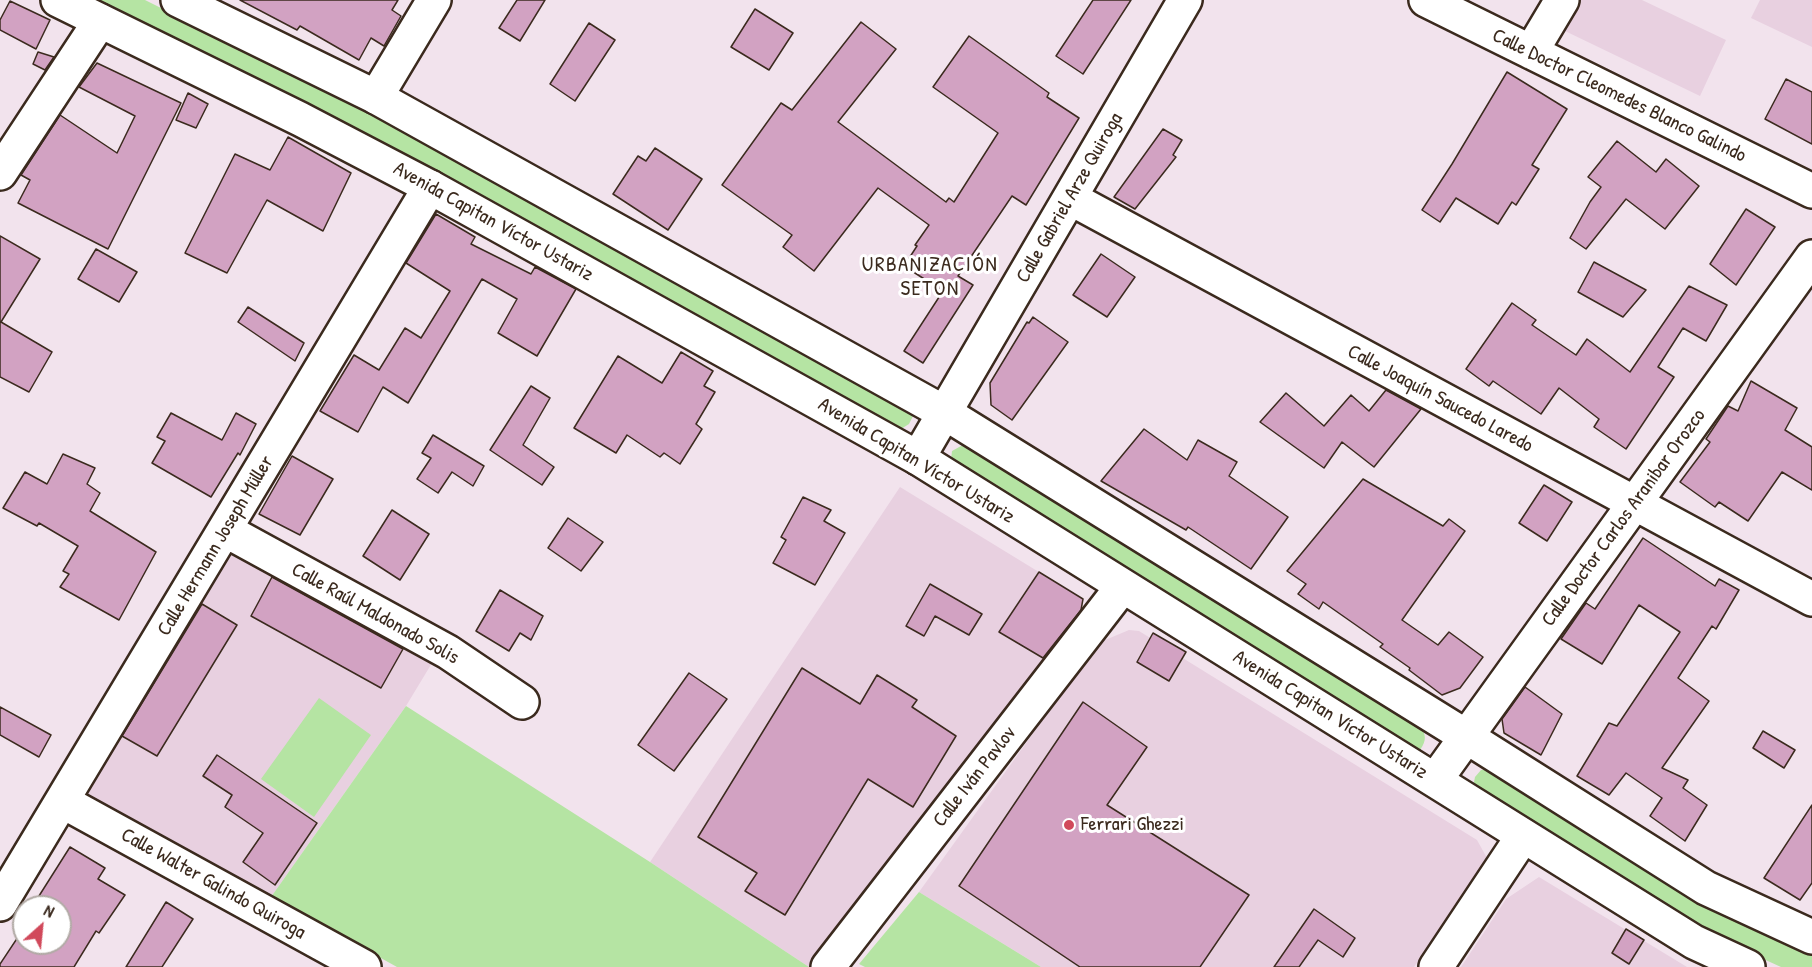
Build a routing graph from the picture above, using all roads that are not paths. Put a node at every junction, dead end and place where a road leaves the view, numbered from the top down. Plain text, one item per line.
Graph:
1 (58, 0) edge
2 (178, 0) edge
3 (434, 0) edge
4 (1185, 0) edge
5 (1426, 0) edge
6 (1562, 0) edge
7 (100, 21) junction
8 (1531, 52) junction
9 (376, 96) junction
10 (0, 172) edge
11 (430, 187) junction
12 (1812, 191) edge
13 (1070, 198) junction
14 (1812, 256) edge
15 (945, 413) junction
16 (918, 458) junction
17 (1634, 504) junction
18 (225, 530) junction
19 (1122, 587) junction
20 (1812, 599) edge
21 (522, 702) dead end
22 (1467, 737) junction
23 (1436, 779) junction
24 (62, 801) junction
25 (1523, 836) junction
26 (0, 904) edge
27 (1812, 937) edge
28 (364, 967) edge
29 (828, 967) edge
30 (1436, 967) edge
31 (1748, 967) edge

1 - 7 street, Avenida Capitan Víctor Ustariz
2 - 9 street
3 - 9 street
4 - 13 street, Calle Gabriel Arze Quiroga
5 - 8 street, Calle Doctor Cleomedes Blanco Galindo
6 - 8 street
7 - 10 street
7 - 11 street, Avenida Capitan Víctor Ustariz
8 - 12 street, Calle Doctor Cleomedes Blanco Galindo
9 - 15 street
11 - 16 street, Avenida Capitan Víctor Ustariz
11 - 18 street, Calle Hermann Joseph Müller
13 - 15 street, Calle Gabriel Arze Quiroga
13 - 17 street, Calle Joaquín Saucedo Laredo
14 - 17 street, Calle Doctor Carlos Aranibar Orozco
15 - 16 street, Calle Gabriel Arze Quiroga
15 - 22 street
16 - 19 street, Avenida Capitan Víctor Ustariz
17 - 20 street, Calle Joaquín Saucedo Laredo
17 - 22 street, Calle Doctor Carlos Aranibar Orozco
18 - 21 street, Calle Raúl Maldonado Solis
18 - 24 street, Calle Hermann Joseph Müller
19 - 23 street, Avenida Capitan Víctor Ustariz
19 - 29 street, Calle Iván Pavlov
22 - 23 street, Calle Doctor Carlos Aranibar Orozco
22 - 27 street
23 - 25 street, Avenida Capitan Víctor Ustariz
24 - 26 street, Calle Hermann Joseph Müller
24 - 28 street, Calle Walter Galindo Quiroga
25 - 30 street
25 - 31 street, Avenida Capitan Víctor Ustariz

